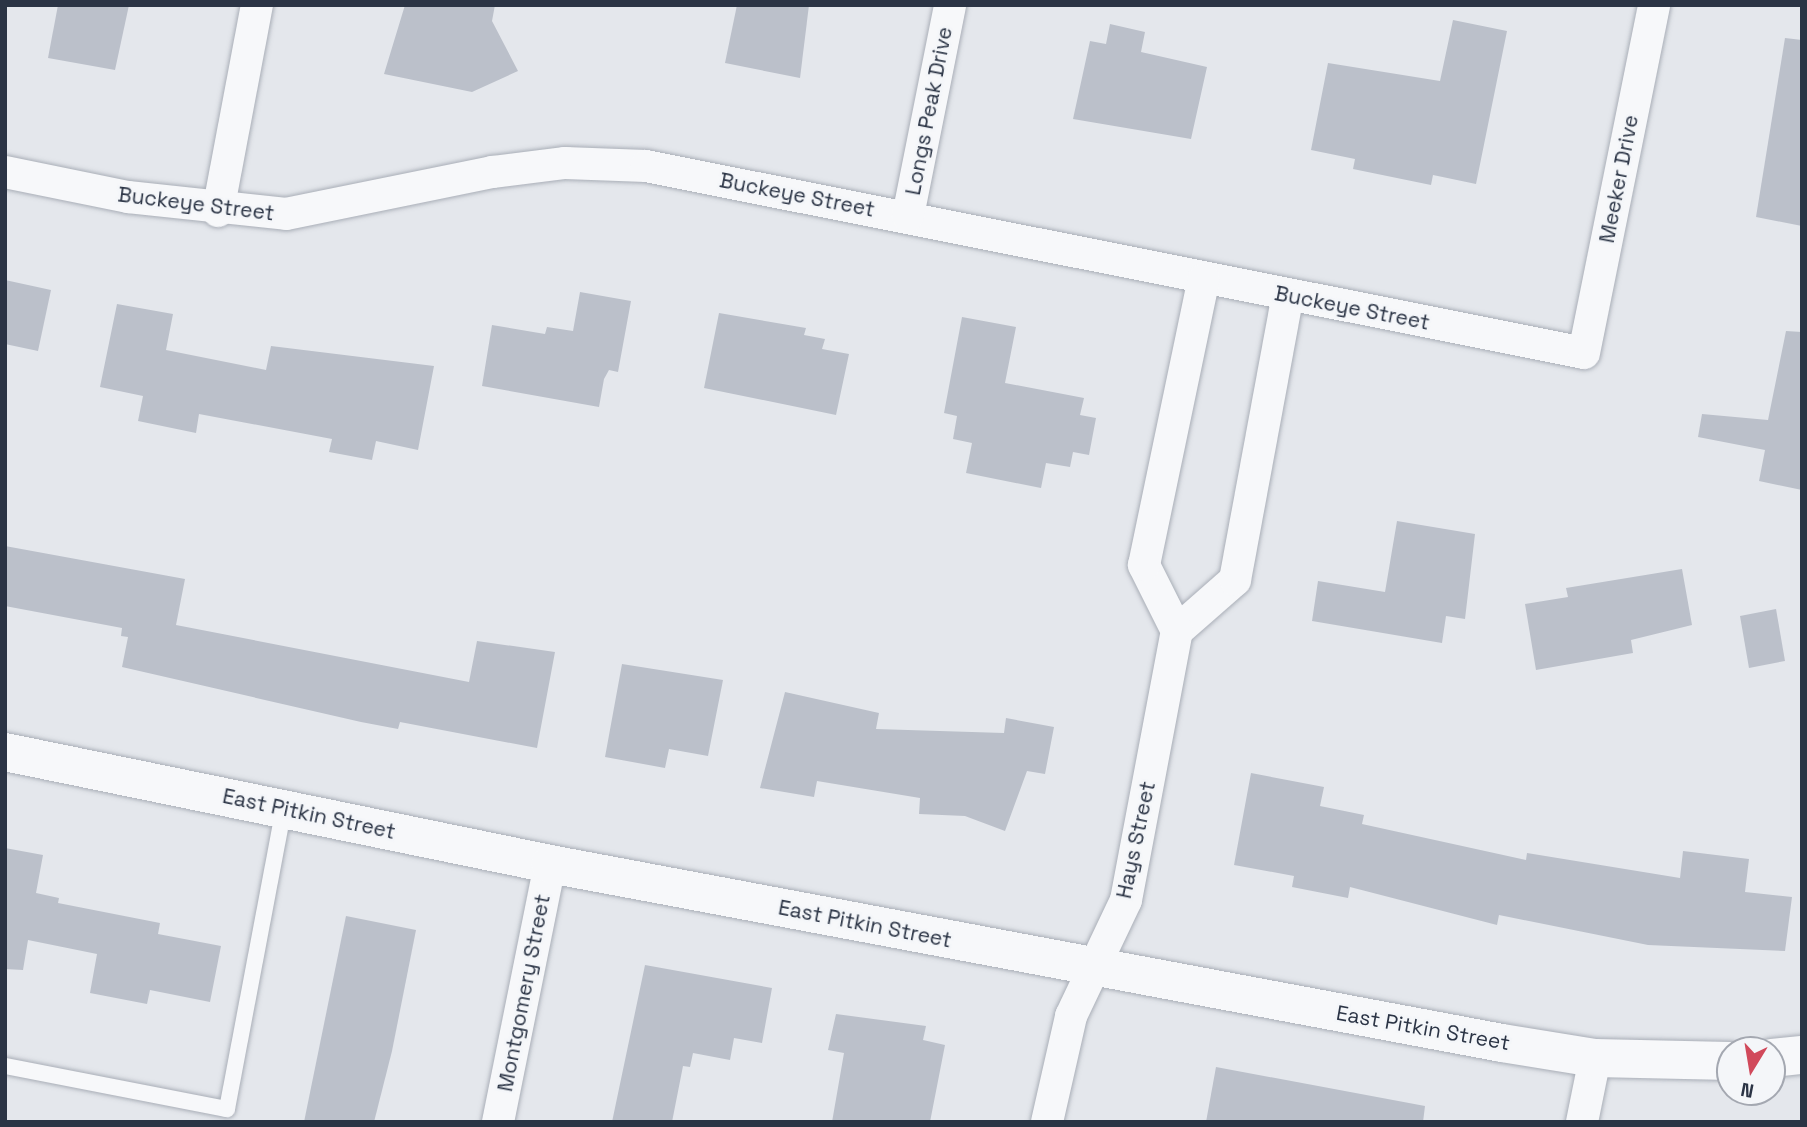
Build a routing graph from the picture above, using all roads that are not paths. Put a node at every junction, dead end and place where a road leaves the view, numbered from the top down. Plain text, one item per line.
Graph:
1 (257, 5) edge
2 (950, 5) edge
3 (1654, 5) edge
4 (5, 172) edge
5 (219, 211) junction
6 (908, 216) junction
7 (1204, 279) junction
8 (1288, 295) junction
9 (1584, 353) joint
10 (1177, 631) junction
11 (5, 752) edge
12 (284, 808) junction
13 (550, 864) junction
14 (1090, 967) junction
15 (1595, 1058) junction
16 (1716, 1061) edge
17 (5, 1066) edge
18 (226, 1115) edge
19 (498, 1122) edge
20 (1047, 1122) edge
21 (1582, 1122) edge

1 - 5 street
2 - 6 street, Longs Peak Drive
3 - 9 street, Meeker Drive
4 - 5 street, Buckeye Street
5 - 6 street, Buckeye Street
6 - 7 street, Buckeye Street
7 - 8 street, Buckeye Street
7 - 10 street
8 - 9 street, Buckeye Street
8 - 10 street
10 - 14 street, Hays Street
11 - 12 street, East Pitkin Street
12 - 13 street, East Pitkin Street
12 - 18 lane
13 - 14 street, East Pitkin Street
13 - 19 street, Montgomery Street
14 - 15 street, East Pitkin Street
14 - 20 street, Hays Street
15 - 16 street, East Pitkin Street
15 - 21 street
17 - 18 lane

